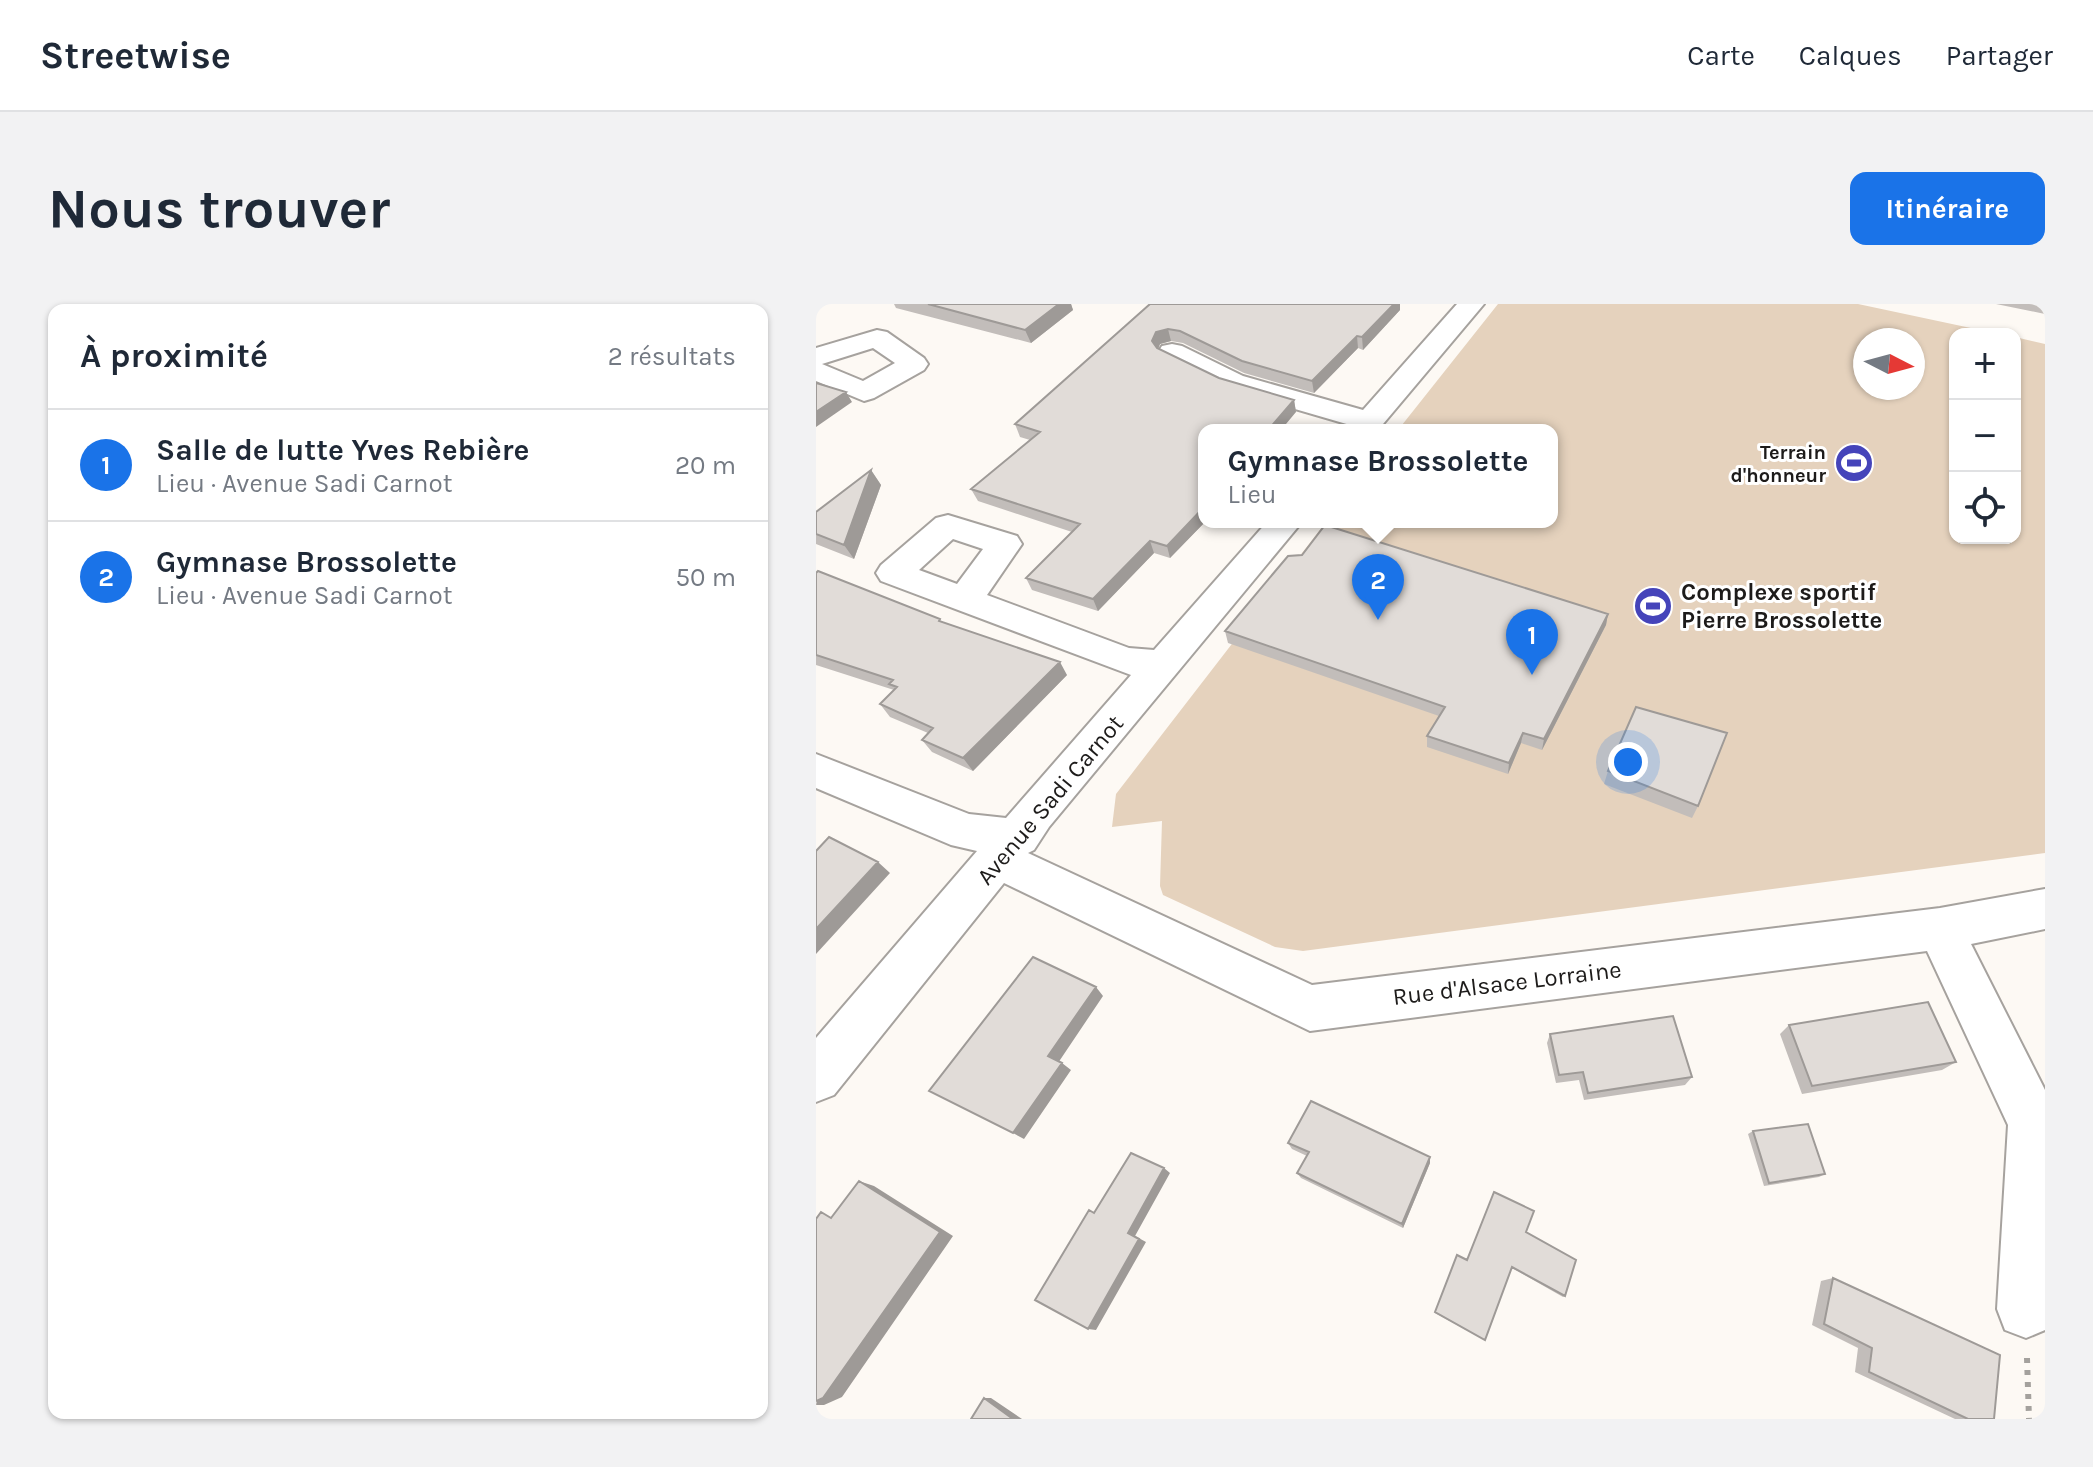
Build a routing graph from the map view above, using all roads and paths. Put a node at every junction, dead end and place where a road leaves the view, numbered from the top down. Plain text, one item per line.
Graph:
1 (1471, 304) edge
2 (1172, 352) edge
3 (816, 357) edge
4 (816, 371) edge
5 (1363, 424) edge
6 (1367, 424) edge
7 (1280, 528) edge
8 (965, 599) dead end
9 (1164, 665) junction
10 (816, 770) edge
11 (1009, 849) junction
12 (2045, 909) edge
13 (1940, 929) junction
14 (816, 1077) edge
15 (2026, 1309) dead end

1 - 6 street
2 - 5 street
3 - 4 street
7 - 9 street, Avenue Sadi Carnot
8 - 9 street
9 - 11 street, Avenue Sadi Carnot
10 - 11 street
11 - 13 street, Rue d'Alsace Lorraine
11 - 14 street, Avenue Sadi Carnot
12 - 13 street, Rue d'Alsace Lorraine
13 - 15 street

